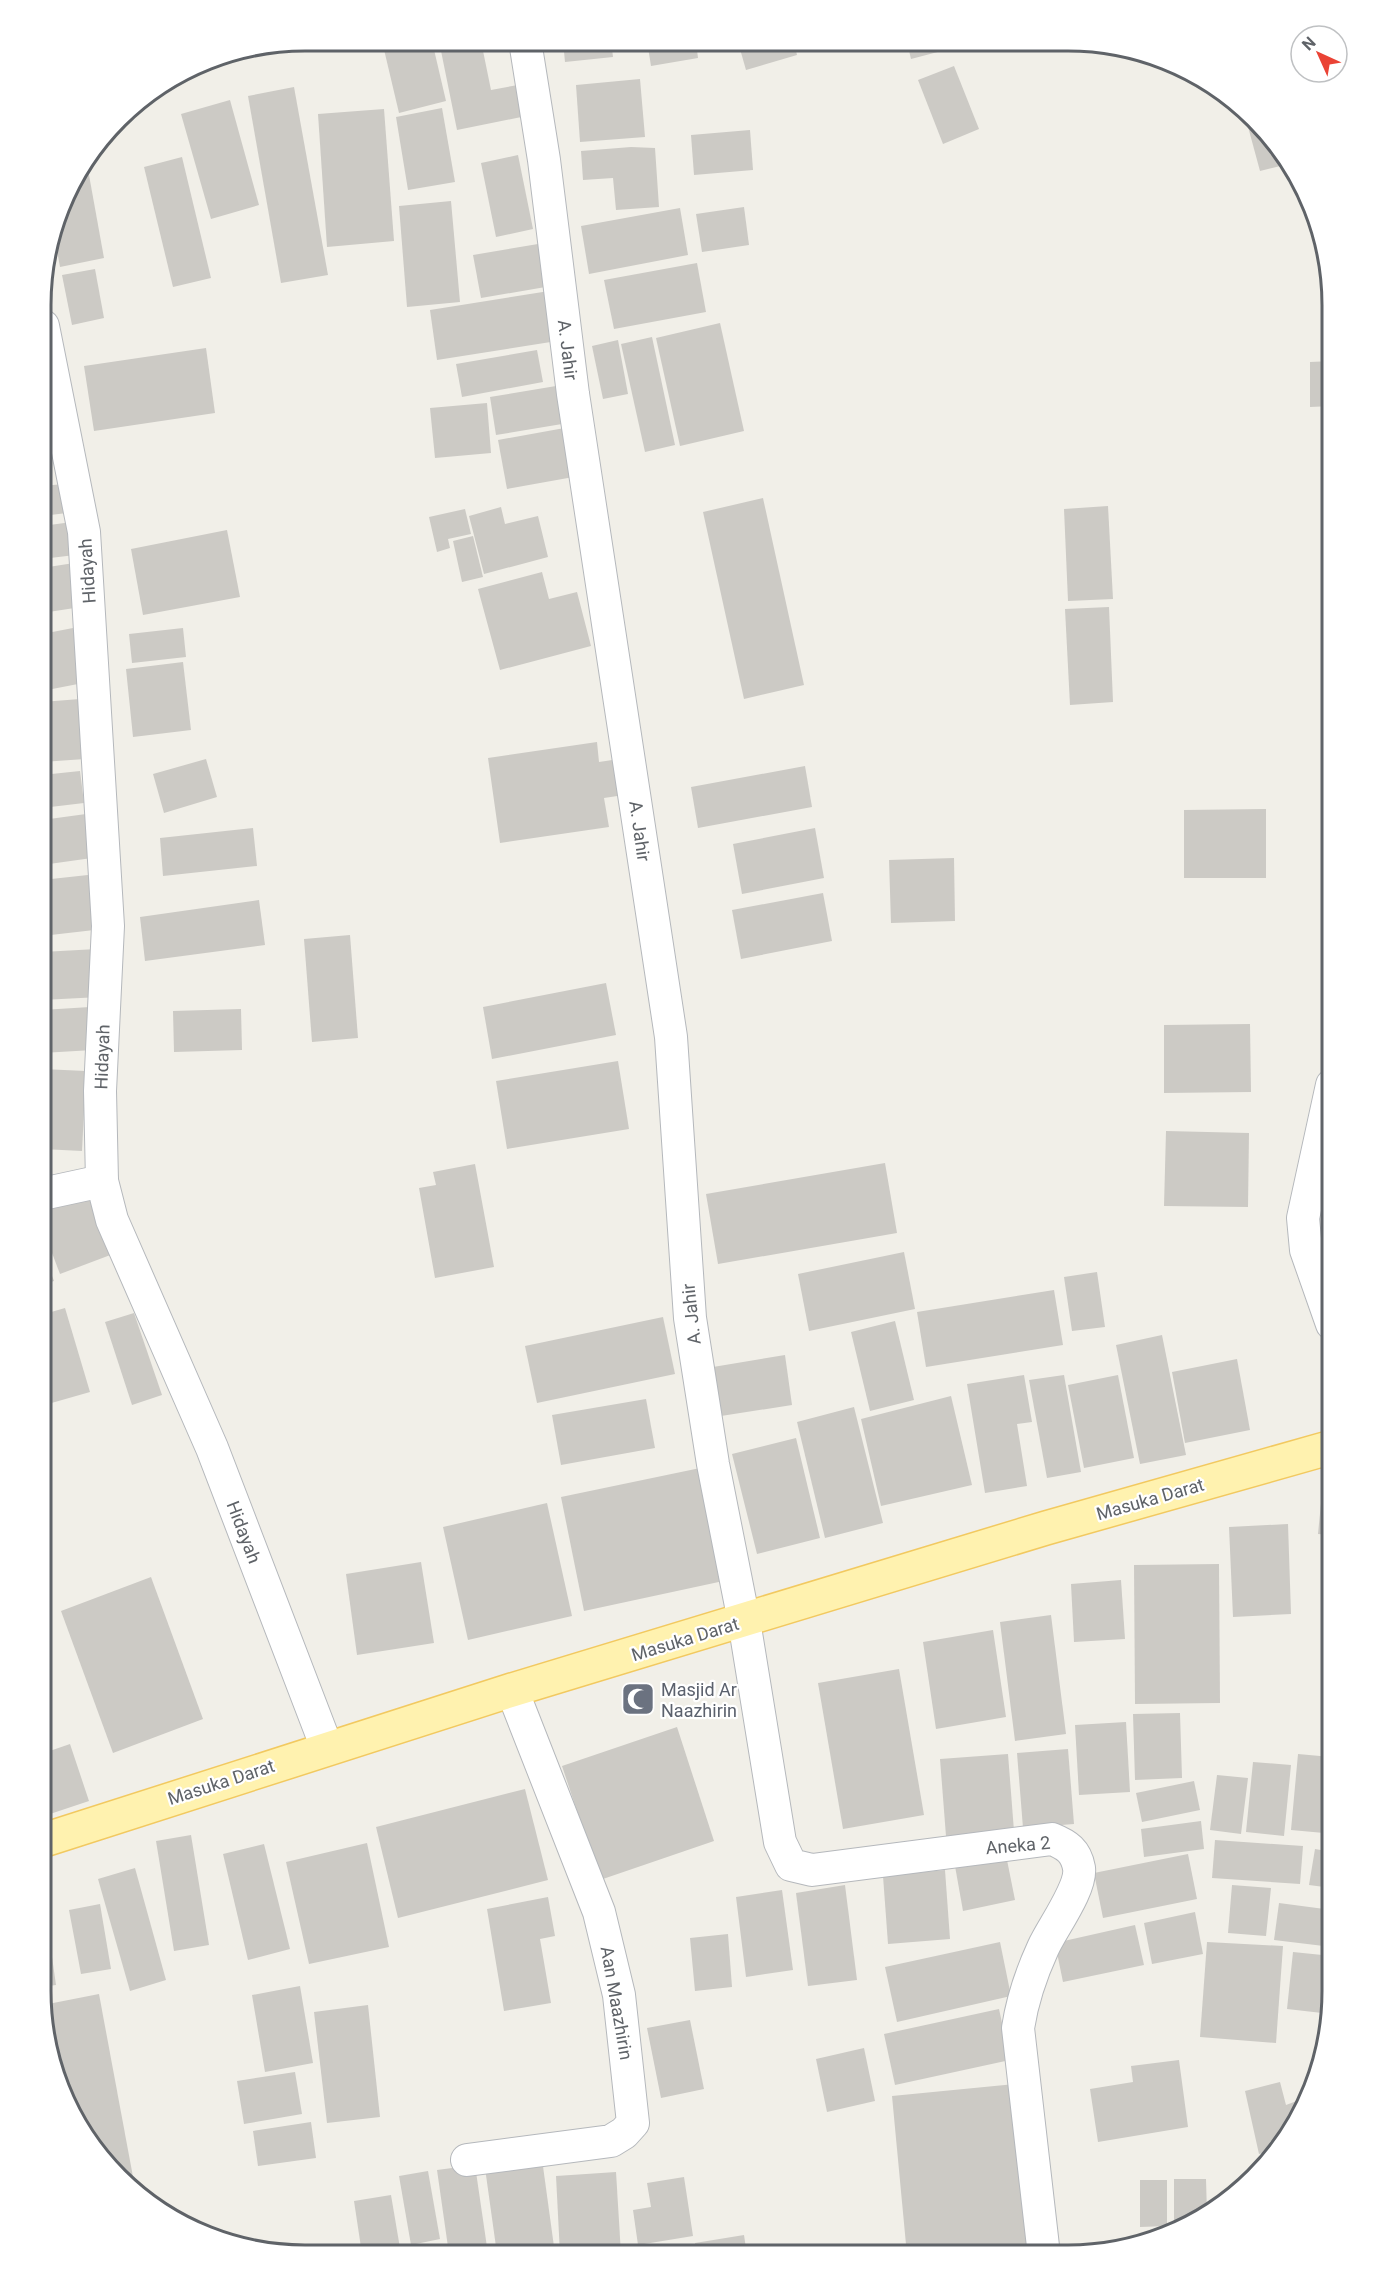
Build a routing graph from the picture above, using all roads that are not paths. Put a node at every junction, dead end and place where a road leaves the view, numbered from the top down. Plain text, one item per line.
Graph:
1 (527, 51) edge
2 (51, 366) edge
3 (1322, 1131) edge
4 (102, 1181) junction
5 (51, 1192) edge
6 (1322, 1296) edge
7 (1322, 1450) edge
8 (744, 1621) junction
9 (512, 1690) junction
10 (327, 1748) junction
11 (51, 1837) edge
12 (467, 2160) dead end
13 (1043, 2245) edge

1 - 8 street, A. Jahir
2 - 4 street, Hidayah
3 - 6 street
4 - 5 street
4 - 10 street, Hidayah
7 - 8 main road, Masuka Darat
8 - 9 main road, Masuka Darat
8 - 13 street, Aneka 2
9 - 10 main road, Masuka Darat
9 - 12 street, Aan Maazhirin
10 - 11 main road, Masuka Darat

